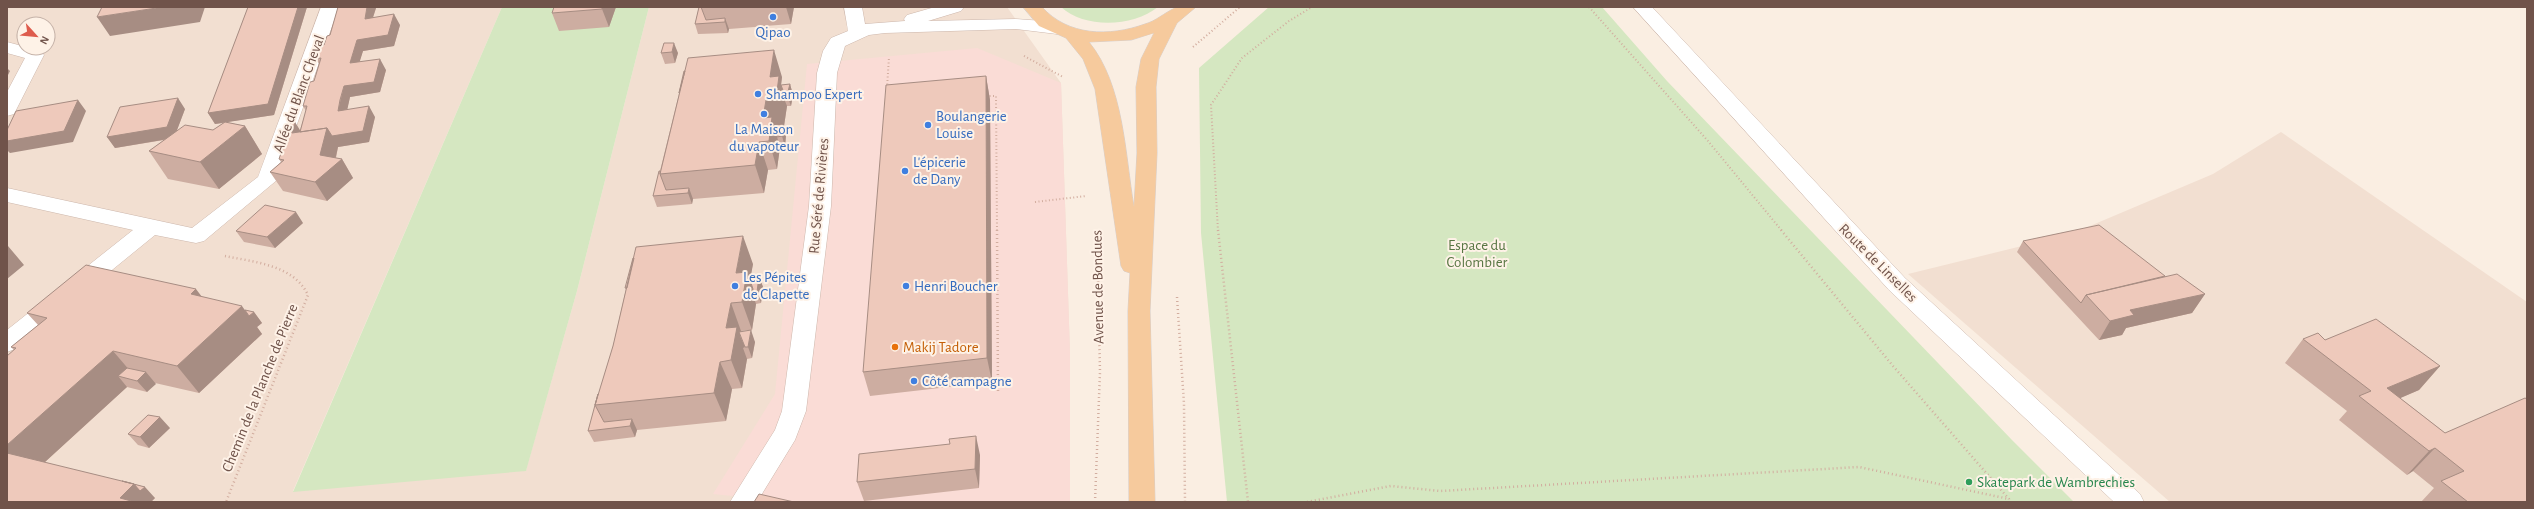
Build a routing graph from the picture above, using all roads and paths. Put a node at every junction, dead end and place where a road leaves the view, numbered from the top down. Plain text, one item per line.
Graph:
1 (330, 7) edge
2 (853, 7) edge
3 (955, 7) edge
4 (1032, 7) edge
5 (1240, 7) edge
6 (1312, 7) edge
7 (1589, 7) edge
8 (1642, 7) edge
9 (1182, 11) edge
10 (885, 27) junction
11 (1065, 30) junction
12 (857, 32) junction
13 (7, 47) edge
14 (1191, 49) dead end
15 (1064, 78) dead end
16 (1068, 82) dead end
17 (887, 89) edge
18 (980, 97) edge
19 (7, 110) edge
20 (7, 195) edge
21 (1094, 195) dead end
22 (1035, 202) dead end
23 (153, 225) junction
24 (196, 236) junction
25 (1098, 272) dead end
26 (1139, 311) junction
27 (7, 343) edge
28 (998, 391) dead end
29 (2009, 501) edge
30 (226, 502) edge
31 (743, 502) edge
32 (1095, 502) edge
33 (1142, 502) edge
34 (1248, 502) edge
35 (1307, 502) edge
36 (2131, 502) edge

1 - 24 street, Allée du Blanc Cheval
2 - 12 street
3 - 10 street, Rue Séré de Rivières
4 - 11 main road
5 - 14 path
6 - 34 path
7 - 29 path
8 - 36 street, Route de Linselles
9 - 11 main road
9 - 26 main road, Avenue de Bondues
10 - 11 street, Rue Séré de Rivières
10 - 12 street, Rue Séré de Rivières
10 - 17 path
11 - 26 main road, Avenue de Bondues
12 - 31 street, Rue Séré de Rivières
13 - 19 lane
15 - 16 path
18 - 28 path
20 - 23 street
21 - 22 path
23 - 24 street
23 - 27 street
24 - 30 path, Chemin de la Planche de Pierre
25 - 32 path, Avenue de Bondues
26 - 33 main road, Avenue de Bondues
29 - 35 path

